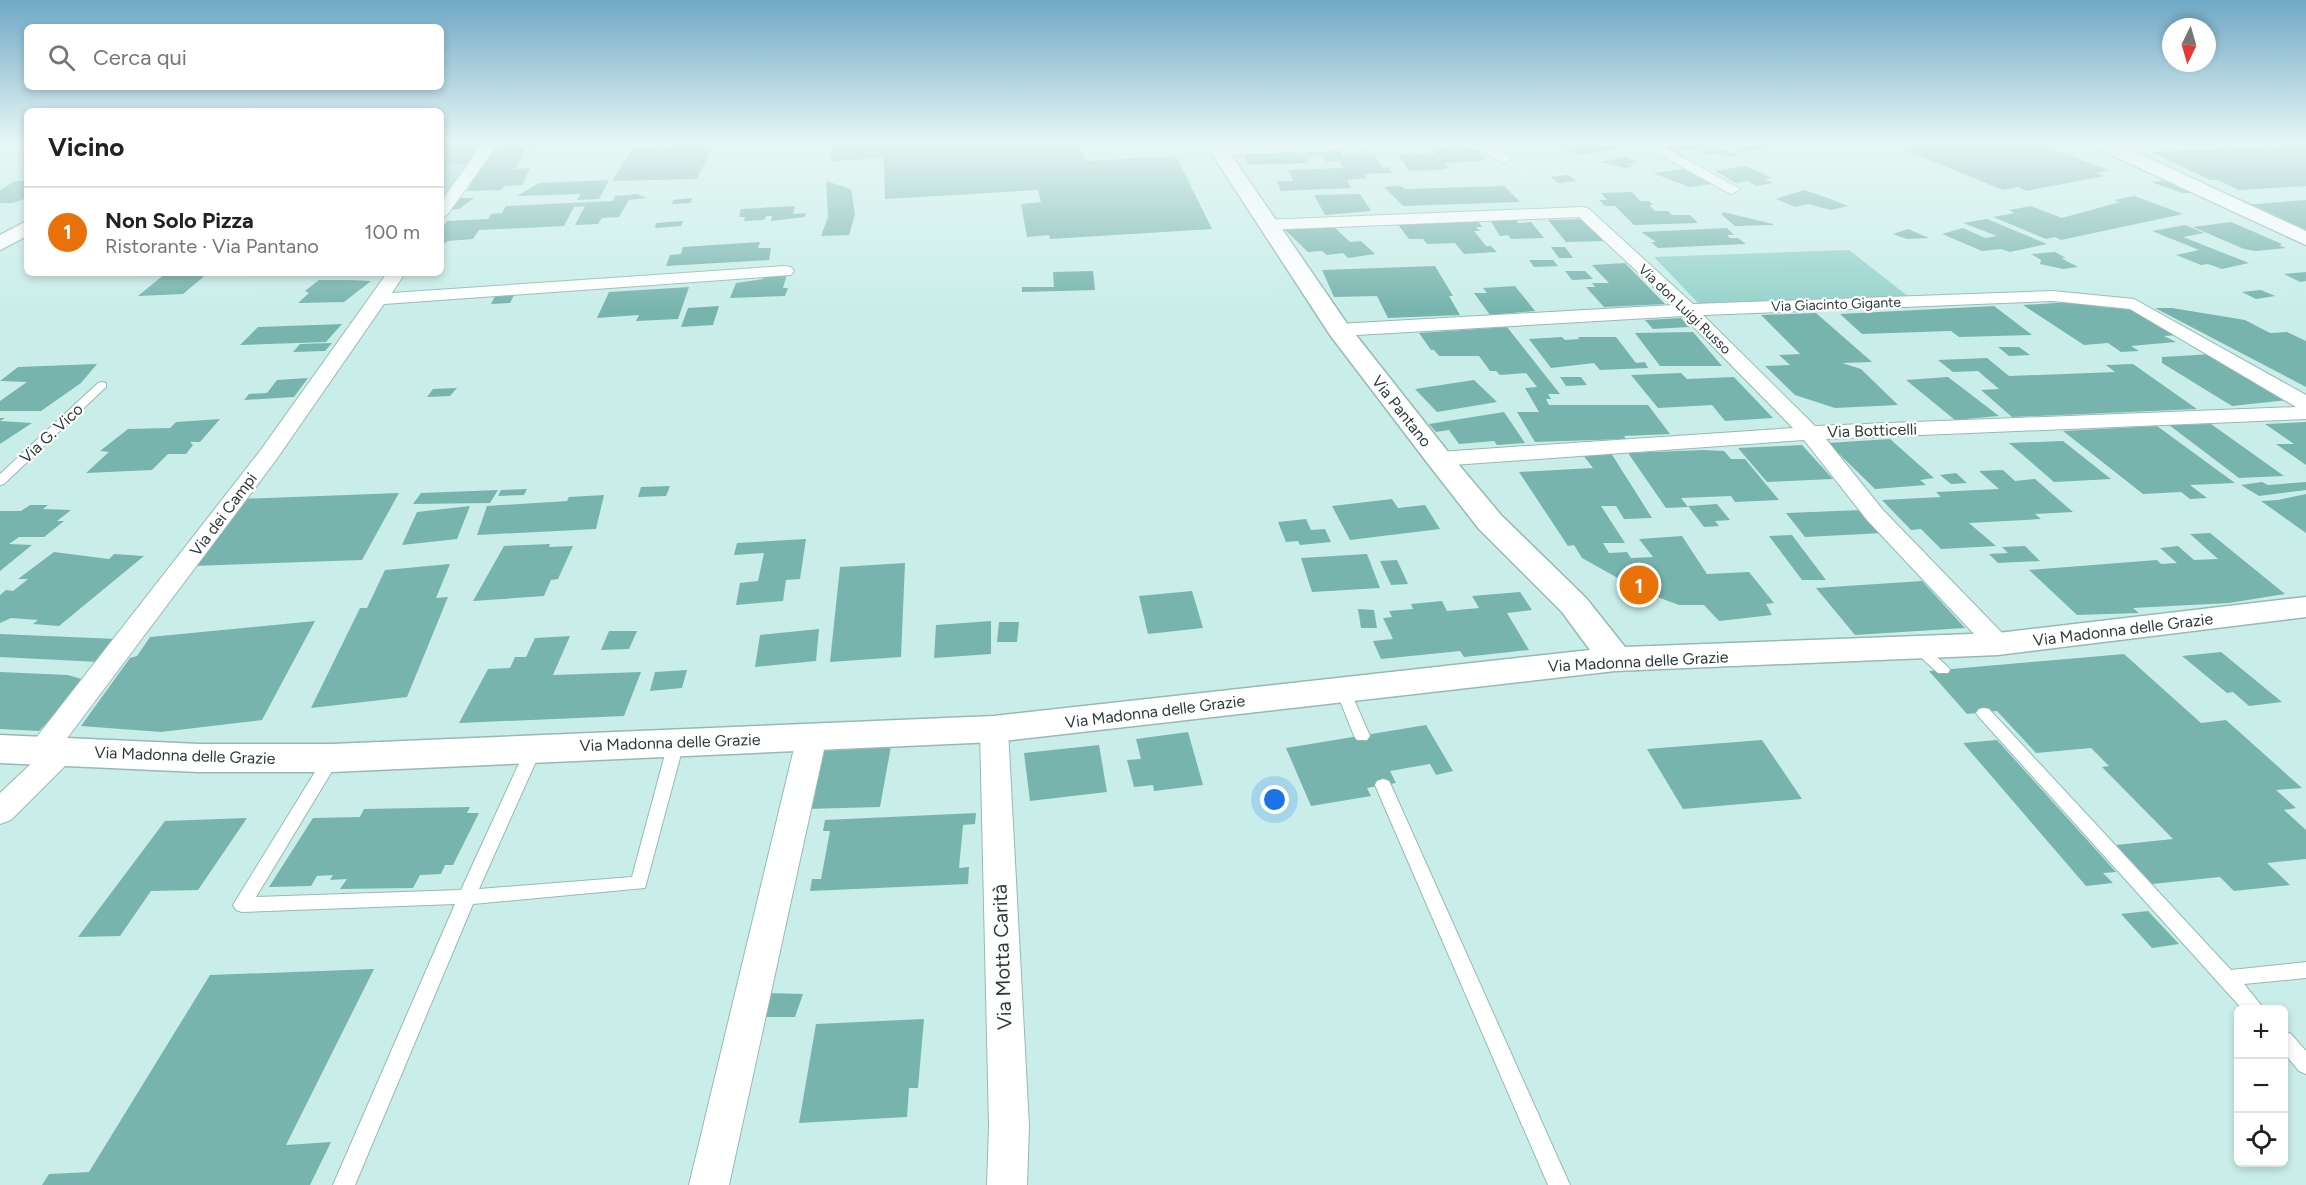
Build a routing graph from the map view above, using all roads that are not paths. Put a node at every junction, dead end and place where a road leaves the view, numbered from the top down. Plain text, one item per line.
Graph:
1 (1249, 198) edge
2 (2219, 198) edge
3 (1266, 225) junction
4 (24, 229) edge
5 (2306, 239) edge
6 (0, 244) edge
7 (785, 271) dead end
8 (394, 276) edge
9 (379, 299) junction
10 (1688, 310) junction
11 (1339, 330) junction
12 (102, 385) dead end
13 (2306, 404) edge
14 (2306, 413) edge
15 (1810, 433) junction
16 (1439, 459) junction
17 (0, 481) edge
18 (2306, 607) edge
19 (1998, 644) junction
20 (1615, 658) junction
21 (1342, 688) junction
22 (1984, 713) dead end
23 (994, 729) junction
24 (812, 736) junction
25 (1362, 736) dead end
26 (676, 743) junction
27 (534, 748) junction
28 (0, 749) edge
29 (52, 750) junction
30 (332, 758) junction
31 (1383, 785) dead end
32 (0, 812) edge
33 (466, 897) junction
34 (2306, 970) edge
35 (2228, 978) junction
36 (2252, 1005) edge
37 (2288, 1045) edge
38 (2306, 1065) edge
39 (344, 1185) edge
40 (708, 1185) edge
41 (1007, 1185) edge
42 (1559, 1185) edge

1 - 3 main road, Via Pantano
2 - 5 main road
3 - 10 street, Via don Luigi Russo
3 - 11 main road, Via Pantano
4 - 6 main road
7 - 9 street
8 - 9 street, Via dei Campi
9 - 29 street, Via dei Campi
10 - 11 street, Via Giacinto Gigante
10 - 13 street, Via Giacinto Gigante
10 - 15 street, Via don Luigi Russo
11 - 16 main road, Via Pantano
12 - 17 lane, Via G. Vico
14 - 15 street, Via Botticelli
15 - 16 street, Via Botticelli
15 - 19 street, Via don Luigi Russo
16 - 20 main road, Via Pantano
18 - 19 main road, Via Madonna delle Grazie
19 - 20 main road, Via Madonna delle Grazie
20 - 21 main road, Via Madonna delle Grazie
21 - 23 main road, Via Madonna delle Grazie
21 - 25 lane
22 - 35 lane
23 - 24 main road, Via Madonna delle Grazie
23 - 41 street, Via Motta Carità
24 - 26 main road, Via Madonna delle Grazie
24 - 40 street
26 - 27 main road, Via Madonna delle Grazie
26 - 33 lane
27 - 30 main road, Via Madonna delle Grazie
27 - 33 lane
28 - 29 main road, Via Madonna delle Grazie
29 - 30 main road, Via Madonna delle Grazie
29 - 32 street, Via dei Campi
30 - 33 lane
31 - 42 lane
33 - 39 lane
34 - 35 lane
35 - 36 lane
37 - 38 lane

